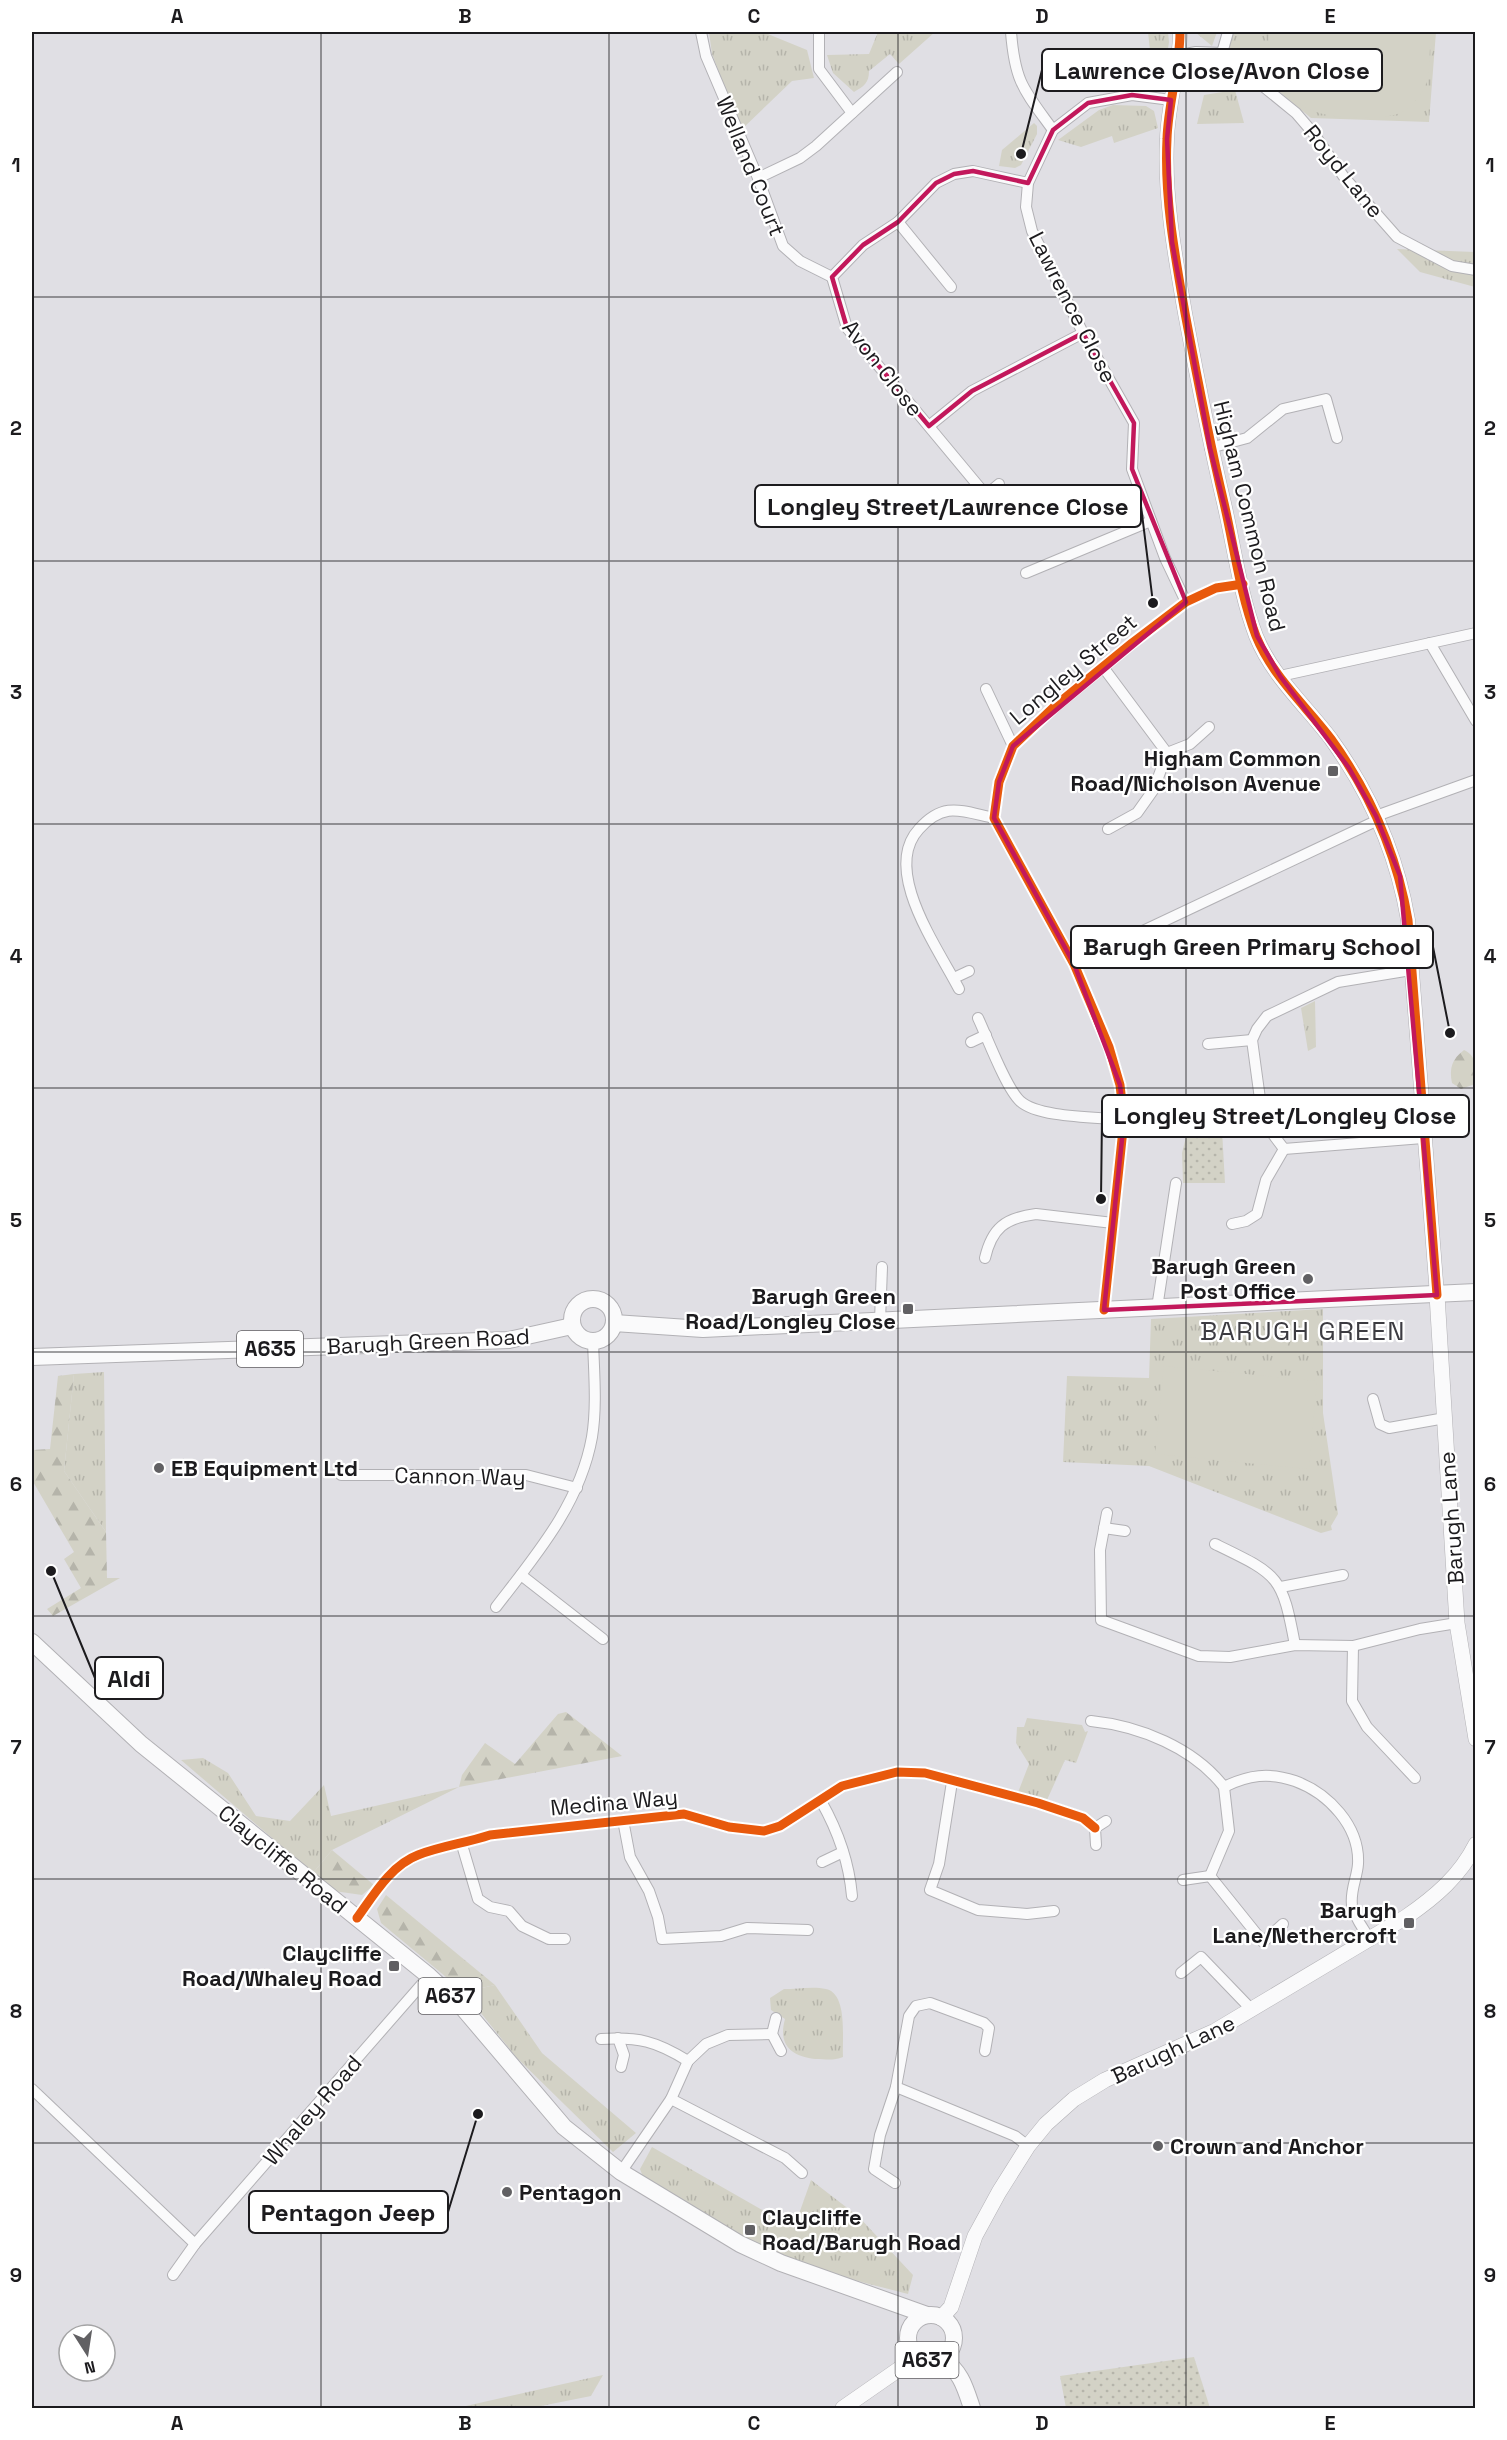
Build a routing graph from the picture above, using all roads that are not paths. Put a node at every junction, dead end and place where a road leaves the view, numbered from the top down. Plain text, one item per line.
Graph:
1 (701, 32) edge
2 (819, 32) edge
3 (1011, 32) edge
4 (1180, 32) edge
5 (1228, 32) edge
6 (1222, 53) junction
7 (1180, 55) junction
8 (897, 72) dead end
9 (1171, 100) junction
10 (852, 113) junction
11 (1053, 130) junction
12 (758, 178) junction
13 (1028, 183) junction
14 (898, 222) junction
15 (1476, 270) edge
16 (832, 277) junction
17 (951, 287) dead end
18 (1083, 333) junction
19 (929, 426) junction
20 (1337, 438) dead end
21 (1210, 448) junction
22 (999, 484) dead end
23 (986, 495) junction
24 (1000, 512) dead end
25 (1151, 521) junction
26 (1026, 573) dead end
27 (1243, 584) junction
28 (1186, 602) junction
29 (1476, 633) edge
30 (1430, 643) junction
31 (1103, 667) junction
32 (1280, 676) junction
33 (986, 689) dead end
34 (1476, 721) edge
35 (1209, 727) dead end
36 (1013, 746) junction
37 (1167, 753) junction
38 (1476, 780) edge
39 (1377, 818) junction
40 (994, 819) junction
41 (1107, 829) dead end
42 (1128, 938) dead end
43 (1108, 947) dead end
44 (1074, 964) junction
45 (1411, 970) junction
46 (969, 971) dead end
47 (954, 978) junction
48 (959, 989) dead end
49 (978, 1018) dead end
50 (986, 1035) junction
51 (1252, 1040) junction
52 (971, 1042) dead end
53 (1208, 1044) dead end
54 (1124, 1120) junction
55 (1423, 1138) junction
56 (1284, 1149) junction
57 (1176, 1183) dead end
58 (1113, 1223) junction
59 (1232, 1224) dead end
60 (985, 1258) dead end
61 (882, 1267) dead end
62 (1476, 1292) edge
63 (1437, 1295) junction
64 (1157, 1308) junction
65 (1104, 1310) junction
66 (880, 1321) junction
67 (614, 1323) junction
68 (572, 1326) junction
69 (593, 1341) junction
70 (32, 1357) edge
71 (1373, 1399) dead end
72 (1445, 1418) junction
73 (341, 1475) dead end
74 (577, 1488) junction
75 (1107, 1513) dead end
76 (1104, 1528) junction
77 (1125, 1531) dead end
78 (1215, 1544) dead end
79 (521, 1575) junction
80 (1343, 1575) dead end
81 (1281, 1587) junction
82 (496, 1607) dead end
83 (1457, 1623) junction
84 (603, 1639) dead end
85 (32, 1642) edge
86 (1295, 1645) junction
87 (1353, 1646) junction
88 (1091, 1721) dead end
89 (1476, 1739) edge
90 (1415, 1778) dead end
91 (952, 1782) junction
92 (1224, 1787) junction
93 (821, 1801) junction
94 (623, 1820) junction
95 (1106, 1821) dead end
96 (1095, 1828) junction
97 (1476, 1844) edge
98 (462, 1845) junction
99 (1096, 1845) dead end
100 (843, 1852) junction
101 (822, 1862) dead end
102 (1210, 1876) junction
103 (1183, 1880) dead end
104 (852, 1896) dead end
105 (1054, 1911) dead end
106 (357, 1918) junction
107 (1283, 1924) dead end
108 (808, 1930) dead end
109 (1370, 1938) junction
110 (565, 1939) dead end
111 (1181, 1973) dead end
112 (429, 1976) junction
113 (1252, 2010) junction
114 (776, 2018) dead end
115 (772, 2034) junction
116 (618, 2038) junction
117 (601, 2039) dead end
118 (985, 2051) dead end
119 (781, 2052) dead end
120 (688, 2061) junction
121 (621, 2067) dead end
122 (896, 2087) junction
123 (32, 2089) edge
124 (671, 2099) junction
125 (1028, 2146) junction
126 (621, 2172) junction
127 (802, 2173) dead end
128 (895, 2183) dead end
129 (195, 2244) junction
130 (173, 2275) dead end
131 (892, 2303) junction
132 (934, 2316) junction
133 (912, 2325) junction
134 (953, 2336) junction
135 (908, 2343) junction
136 (942, 2358) junction
137 (923, 2359) junction
138 (902, 2367) junction
139 (963, 2379) junction
140 (843, 2409) edge
141 (972, 2409) edge

1 - 12 street, Welland Court
2 - 10 street
3 - 11 street
4 - 7 street, Higham Common Road
5 - 6 street
6 - 7 street
6 - 15 street, Royd Lane
7 - 9 street, Higham Common Road
8 - 10 street
9 - 11 street, Lawrence Close
9 - 21 street, Higham Common Road
10 - 12 street
11 - 13 street, Lawrence Close
12 - 16 street, Welland Court
13 - 14 street
13 - 18 street, Lawrence Close
14 - 16 street
14 - 17 street
16 - 19 street, Avon Close
18 - 19 street
18 - 25 street, Lawrence Close
19 - 23 street, Avon Close
20 - 21 street
21 - 27 street, Higham Common Road
22 - 23 street
23 - 24 street, Avon Close
25 - 26 street
25 - 28 street, Lawrence Close
27 - 28 street, Longley Street
27 - 32 street, Higham Common Road
28 - 31 street, Longley Street
29 - 30 street
30 - 32 street
30 - 34 street
31 - 36 street, Longley Street
31 - 37 street
32 - 39 street, Higham Common Road
33 - 36 street
35 - 37 street
36 - 40 street, Longley Street
37 - 41 street
38 - 39 street
39 - 42 street
39 - 45 street, Higham Common Road
40 - 44 street
40 - 47 street
43 - 44 street
44 - 54 street
45 - 51 street
45 - 55 street, Higham Common Road
46 - 47 street
47 - 48 street
49 - 50 street
50 - 52 street
50 - 54 street
51 - 53 street
51 - 56 street
54 - 58 street
55 - 56 street
55 - 63 street, Higham Common Road
56 - 59 street
57 - 64 street
58 - 60 street
58 - 65 street
61 - 66 street
62 - 63 main road
63 - 64 main road
63 - 72 main road, Barugh Lane
64 - 65 main road
65 - 66 main road
66 - 67 main road
67 - 68 main road
67 - 69 main road
68 - 69 main road
68 - 70 main road, Barugh Green Road / A635
69 - 74 street
71 - 72 street
72 - 83 main road, Barugh Lane
73 - 74 street, Cannon Way
74 - 79 street
75 - 76 street
76 - 77 street
76 - 86 street
78 - 81 street
79 - 82 street
79 - 84 street
80 - 81 street
81 - 86 street
83 - 87 street
83 - 89 main road, Barugh Lane
85 - 106 main road, Claycliffe Road / A637
86 - 87 street
87 - 90 street
88 - 92 street
91 - 93 street, Medina Way
91 - 96 street, Medina Way
91 - 105 street
92 - 102 street
92 - 109 street
93 - 94 street, Medina Way
93 - 100 street
94 - 98 street, Medina Way
94 - 108 street
95 - 96 street
96 - 99 street
97 - 109 main road, Barugh Lane
98 - 106 street, Medina Way
98 - 110 street
100 - 101 street
100 - 104 street
102 - 103 street
102 - 107 street
106 - 112 main road, Claycliffe Road / A637
109 - 113 main road, Barugh Lane
111 - 113 street
112 - 126 main road, Claycliffe Road / A637
112 - 129 street, Whaley Road
113 - 125 main road, Barugh Lane
114 - 115 street
115 - 119 street
115 - 120 street
116 - 117 street
116 - 120 street
116 - 121 street
118 - 122 street
120 - 124 street
122 - 125 street
122 - 128 street
123 - 129 street
124 - 126 street
124 - 127 street
125 - 132 main road, Barugh Lane
126 - 131 main road, Claycliffe Road / A637
129 - 130 street, Whaley Road
131 - 132 main road, Claycliffe Road / A637
131 - 133 main road, Claycliffe Road / A637
132 - 133 main road, A637
132 - 134 main road, A637
133 - 135 main road, A637
134 - 136 main road, A637
134 - 139 main road, A637
135 - 137 main road, A637
135 - 138 main road
136 - 137 main road, A637
136 - 139 main road, A637
137 - 138 main road
138 - 140 main road
139 - 141 main road, A637

